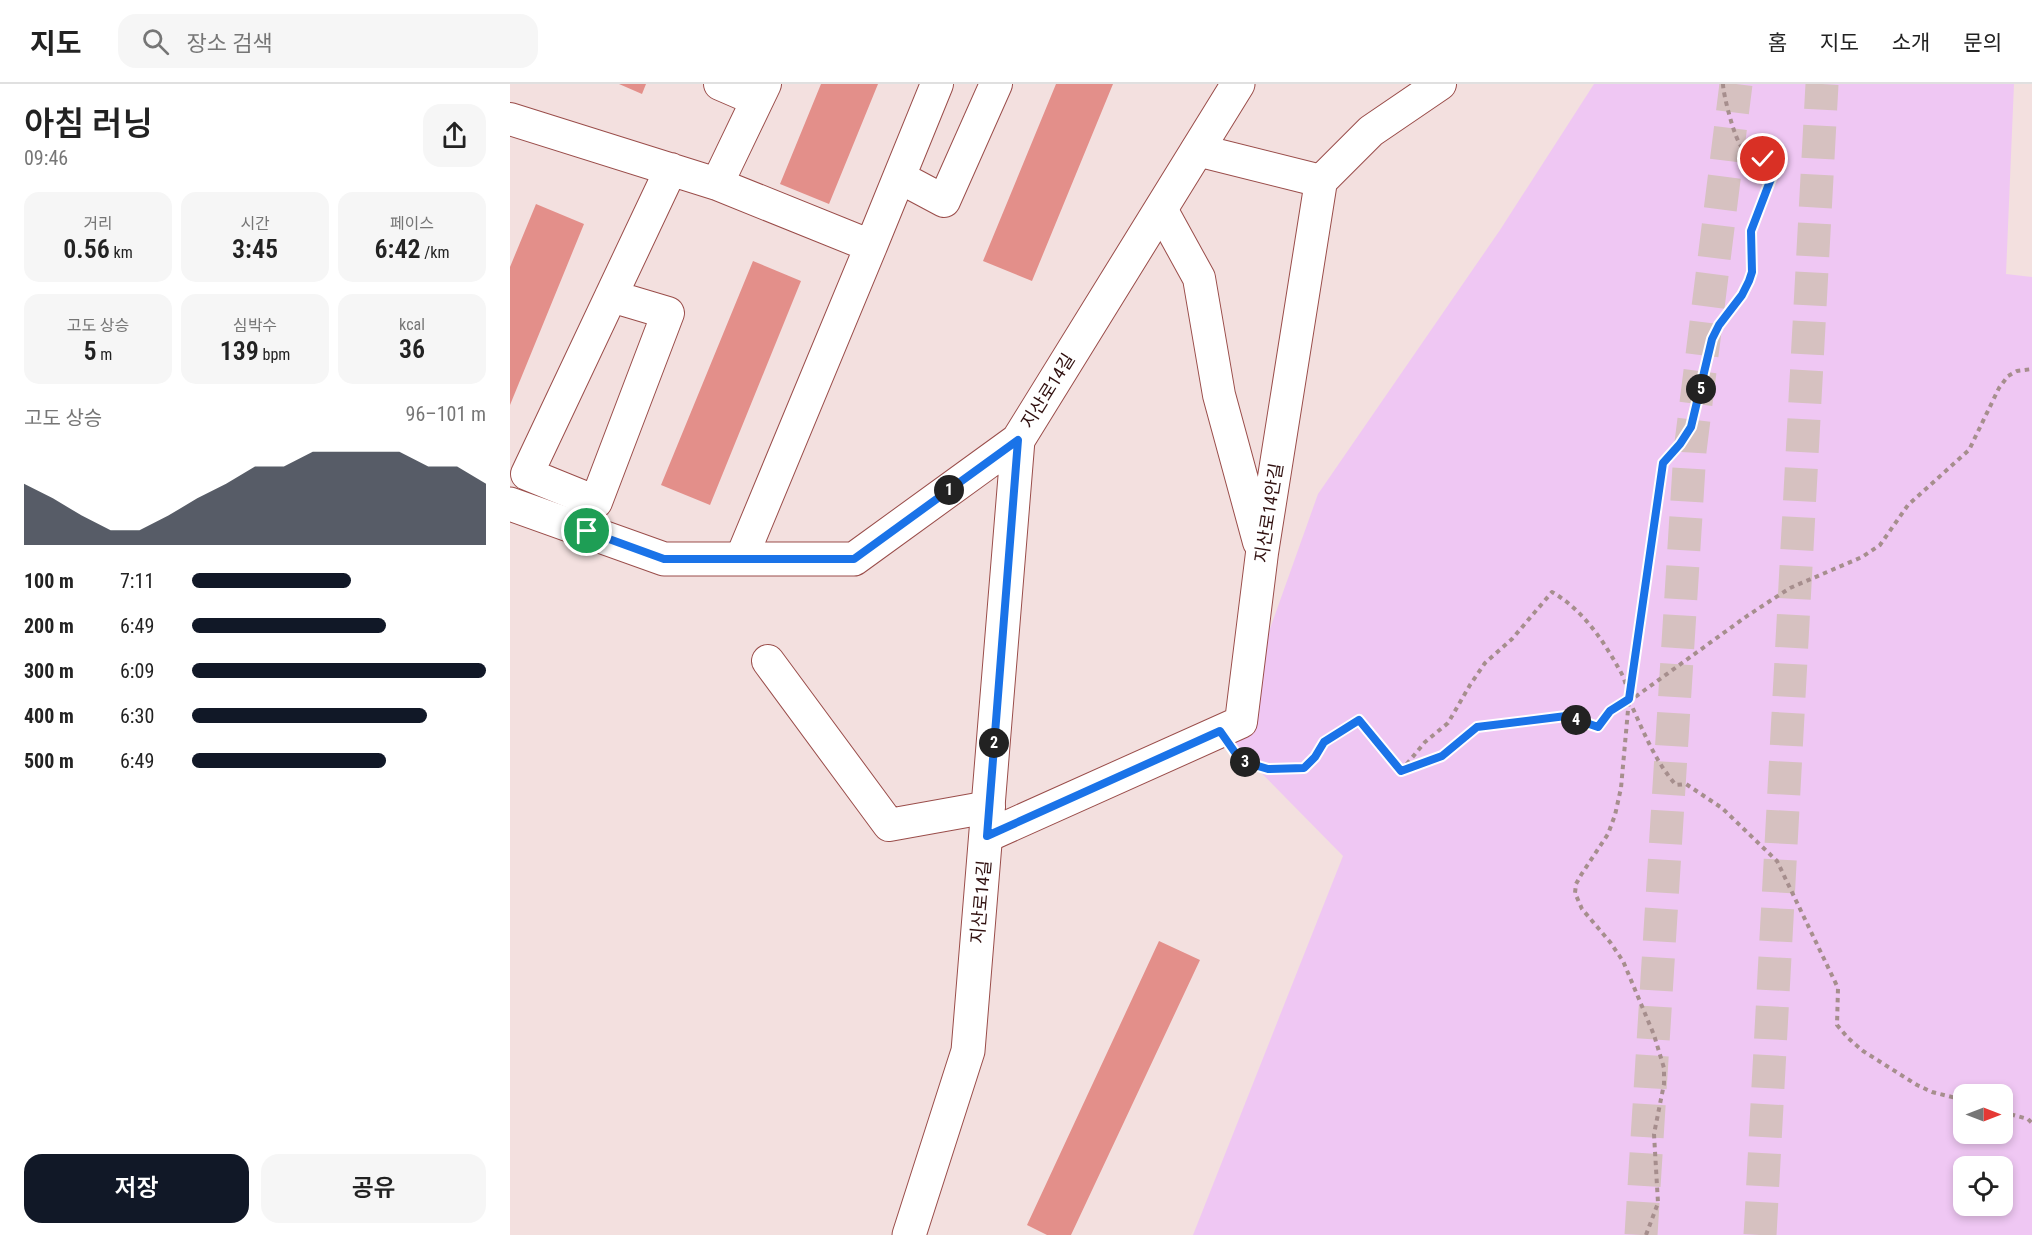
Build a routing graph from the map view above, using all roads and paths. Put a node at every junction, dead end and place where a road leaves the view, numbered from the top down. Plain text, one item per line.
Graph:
1 (720, 84) edge
2 (937, 84) edge
3 (996, 84) edge
4 (1238, 84) edge
5 (1440, 84) edge
6 (1723, 84) edge
7 (761, 92) edge
8 (510, 119) edge
9 (1197, 150) junction
10 (671, 169) junction
11 (899, 177) junction
12 (1321, 182) junction
13 (717, 184) junction
14 (1161, 209) junction
15 (871, 246) junction
16 (611, 296) junction
17 (2032, 369) edge
18 (1018, 440) junction
19 (510, 504) edge
20 (1262, 553) junction
21 (741, 559) junction
22 (768, 661) dead end
23 (1629, 698) junction
24 (1220, 731) junction
25 (1401, 771) junction
26 (988, 821) junction
27 (1953, 1097) edge
28 (2013, 1115) edge
29 (2032, 1123) edge
30 (909, 1235) edge
31 (1646, 1235) edge

1 - 7 street
2 - 11 street
3 - 11 street
4 - 9 street, 지산로14길
5 - 12 street
6 - 23 path
7 - 13 street
8 - 10 street
9 - 12 street
9 - 14 street, 지산로14길
10 - 13 street
10 - 16 street
11 - 15 street
12 - 20 street, 지산로14안길
13 - 15 street
14 - 18 street, 지산로14길
14 - 20 street
15 - 21 street
16 - 16 street
17 - 23 path
18 - 21 street
18 - 26 street, 지산로14길
19 - 21 street
20 - 24 street, 지산로14안길
22 - 26 street, 지산로14안길
23 - 25 path
23 - 25 path
23 - 27 path
23 - 31 path
24 - 25 path
24 - 26 street, 지산로14안길
26 - 30 street, 지산로14길
28 - 29 path

